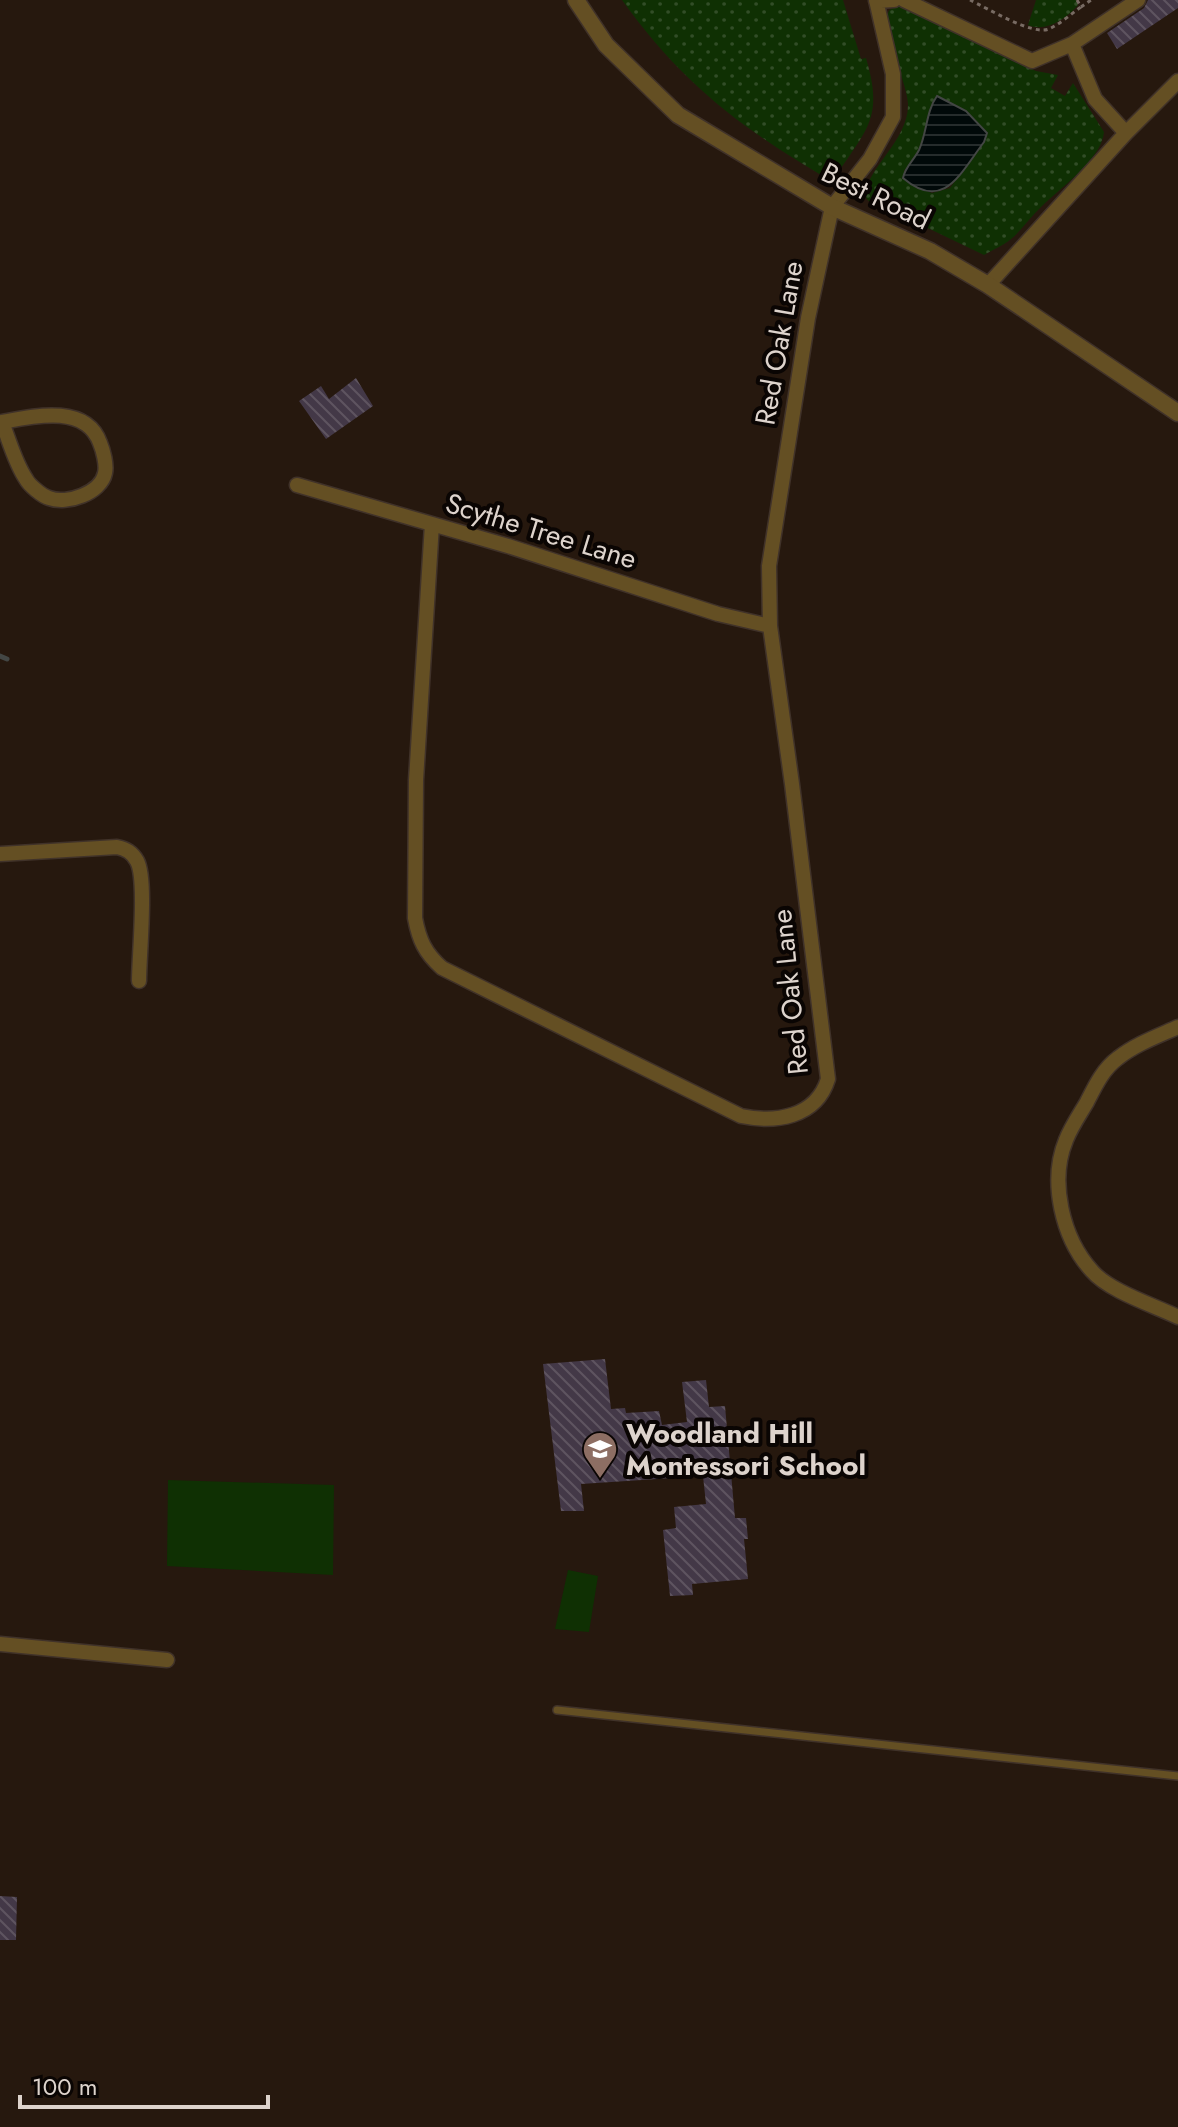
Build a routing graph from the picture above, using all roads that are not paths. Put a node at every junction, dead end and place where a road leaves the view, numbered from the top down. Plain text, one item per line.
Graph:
1 (576, 0) edge
2 (894, 0) edge
3 (904, 0) edge
4 (1138, 0) edge
5 (876, 1) edge
6 (1072, 44) junction
7 (1178, 81) edge
8 (1126, 133) junction
9 (832, 207) junction
10 (988, 285) junction
11 (1178, 413) edge
12 (1, 422) edge
13 (297, 485) dead end
14 (432, 524) junction
15 (770, 626) junction
16 (0, 854) edge
17 (139, 981) dead end
18 (1178, 1027) edge
19 (1178, 1317) edge
20 (0, 1644) edge
21 (167, 1660) dead end
22 (557, 1710) dead end
23 (1178, 1776) edge

1 - 9 street, Best Road
2 - 5 street
3 - 6 street
4 - 6 street
5 - 9 street
6 - 8 street
7 - 8 street
8 - 10 street
9 - 10 street, Best Road
9 - 15 street, Red Oak Lane
10 - 11 street, Best Road
12 - 12 street
13 - 14 street, Scythe Tree Lane
14 - 15 street, Scythe Tree Lane
14 - 15 street, Red Oak Lane
16 - 17 street
18 - 19 street
20 - 21 street
22 - 23 lane

